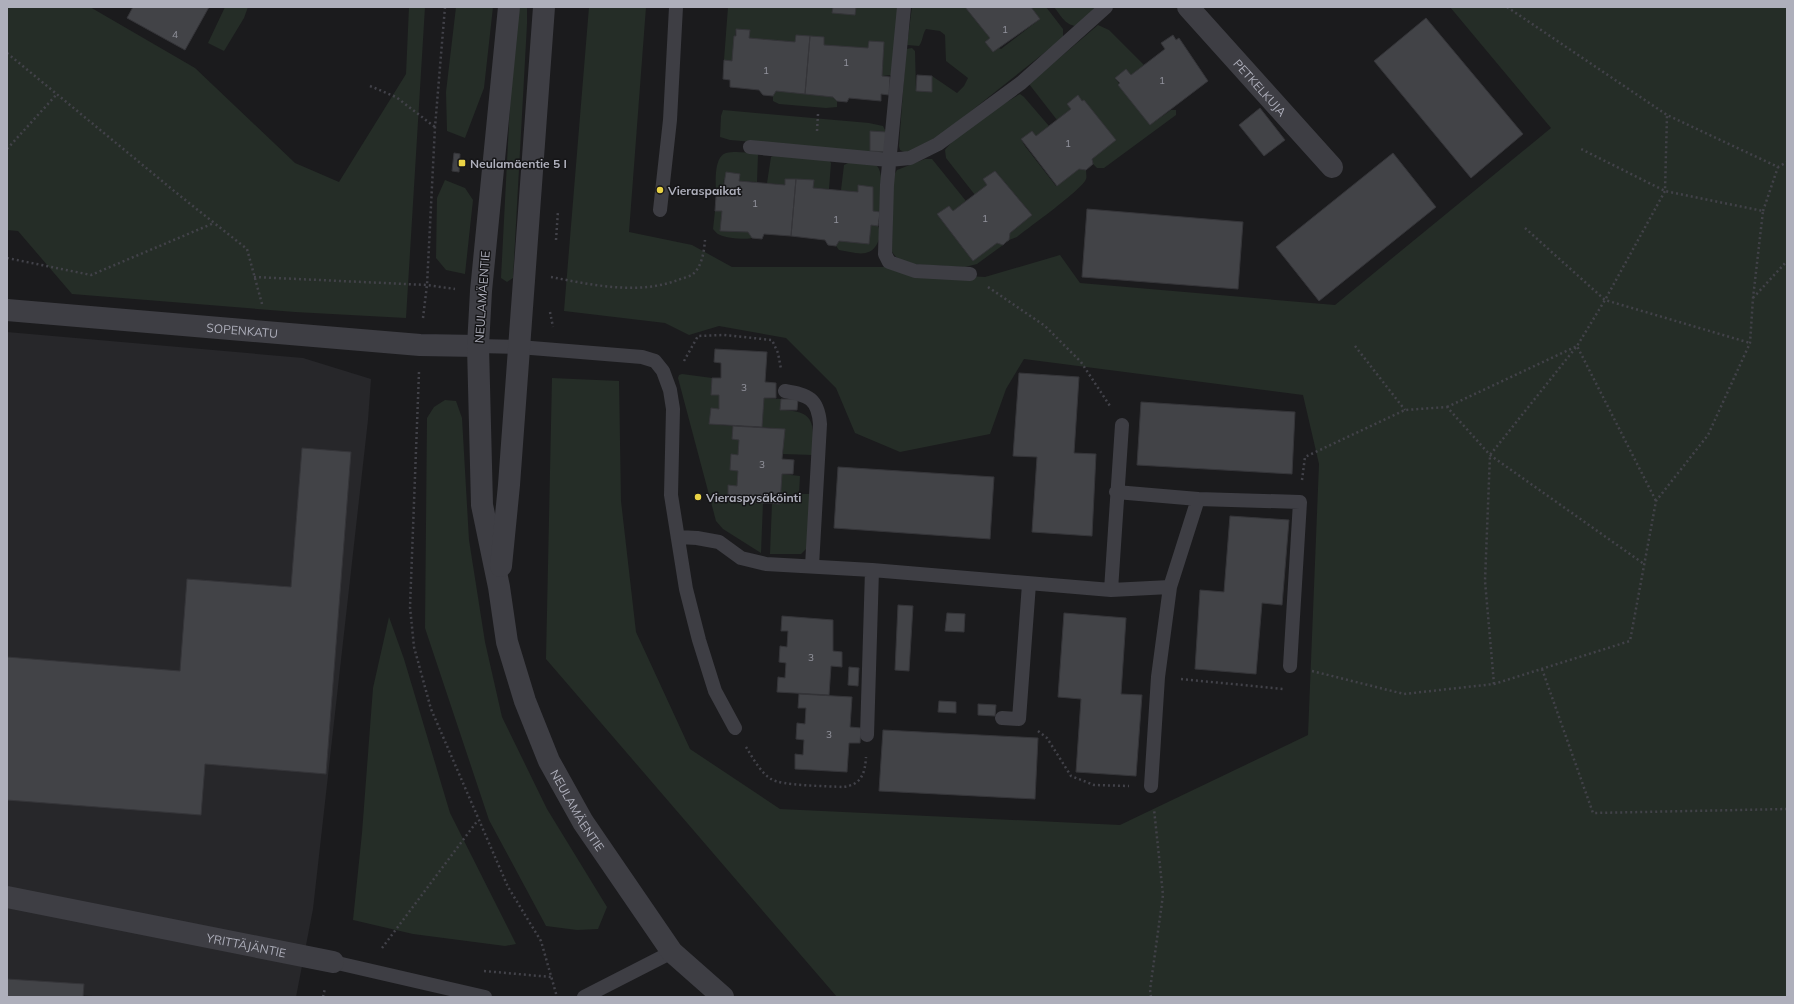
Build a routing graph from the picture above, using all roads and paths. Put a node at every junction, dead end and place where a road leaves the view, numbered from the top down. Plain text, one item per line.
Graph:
1 (445, 7) edge
2 (509, 7) edge
3 (544, 7) edge
4 (676, 7) edge
5 (904, 7) edge
6 (1106, 7) edge
7 (1188, 7) edge
8 (1507, 7) edge
9 (7, 53) edge
10 (370, 86) dead end
11 (57, 94) junction
12 (1667, 115) junction
13 (435, 127) junction
14 (750, 147) dead end
15 (1579, 148) dead end
16 (7, 149) edge
17 (890, 160) junction
18 (1787, 162) edge
19 (1332, 167) dead end
20 (1778, 167) junction
21 (1665, 191) junction
22 (660, 210) dead end
23 (1763, 212) junction
24 (214, 223) junction
25 (1525, 228) dead end
26 (705, 240) dead end
27 (7, 258) edge
28 (1787, 261) edge
29 (970, 274) joint
30 (548, 276) dead end
31 (254, 277) junction
32 (427, 285) junction
33 (462, 289) dead end
34 (1753, 298) junction
35 (1605, 300) junction
36 (548, 304) dead end
37 (7, 310) edge
38 (277, 332) junction
39 (1750, 343) junction
40 (420, 345) junction
41 (478, 346) junction
42 (1355, 346) dead end
43 (1577, 346) junction
44 (519, 347) junction
45 (559, 350) junction
46 (683, 362) dead end
47 (785, 391) joint
48 (1447, 407) junction
49 (1405, 410) junction
50 (1122, 425) joint
51 (1490, 455) junction
52 (1116, 492) junction
53 (1198, 499) junction
54 (1656, 501) junction
55 (1300, 502) junction
56 (678, 538) junction
57 (1644, 564) junction
58 (812, 566) junction
59 (872, 570) junction
60 (1028, 584) junction
61 (499, 586) junction
62 (1170, 587) junction
63 (1111, 590) junction
64 (1290, 666) junction
65 (1542, 669) junction
66 (1158, 677) junction
67 (1494, 684) junction
68 (1002, 718) dead end
69 (1019, 719) junction
70 (735, 728) joint
71 (867, 735) joint
72 (1151, 786) junction
73 (1787, 809) edge
74 (478, 820) junction
75 (7, 897) edge
76 (376, 948) dead end
77 (382, 948) junction
78 (390, 950) dead end
79 (672, 952) junction
80 (333, 962) joint
81 (478, 971) dead end
82 (551, 978) junction
83 (485, 997) edge
84 (558, 997) edge
85 (584, 997) edge
86 (722, 997) edge
87 (1151, 997) edge

1 - 13 path
2 - 41 street, NEULAMÄENTIE
3 - 44 street, NEULAMÄENTIE
4 - 22 lane
5 - 17 lane
6 - 17 lane
7 - 19 street, PETKELKUJA
8 - 12 path
9 - 11 path
10 - 13 path
11 - 16 path
11 - 24 path
12 - 20 path
12 - 21 path
13 - 32 path
14 - 17 lane
15 - 21 path
17 - 29 lane
18 - 20 path
20 - 23 path
21 - 23 path
21 - 35 path
23 - 34 path
24 - 27 path
24 - 31 path
25 - 35 path
26 - 30 path
28 - 34 path
29 - 50 path
31 - 32 path
31 - 38 path
32 - 33 path
32 - 40 path
34 - 39 path
35 - 39 path
35 - 43 path
36 - 45 path
37 - 38 street, SOPENKATU
38 - 40 street, SOPENKATU
39 - 54 path
40 - 41 street, SOPENKATU
40 - 74 path
41 - 44 lane
41 - 61 street, NEULAMÄENTIE
42 - 49 path
43 - 48 path
43 - 51 path
43 - 54 path
44 - 45 lane
44 - 61 street, NEULAMÄENTIE
45 - 56 lane
46 - 47 path
47 - 58 lane
48 - 49 path
48 - 51 path
49 - 55 path
50 - 52 lane
51 - 57 path
51 - 67 path
52 - 53 lane
52 - 63 lane
53 - 55 lane
53 - 62 lane
54 - 57 path
55 - 64 lane
56 - 58 lane
56 - 70 lane
57 - 65 path
58 - 59 lane
59 - 60 lane
59 - 71 lane
60 - 63 lane
60 - 69 lane
61 - 79 street, NEULAMÄENTIE
62 - 63 lane
62 - 66 lane
64 - 66 path
64 - 67 path
65 - 67 path
65 - 73 path
66 - 72 lane
68 - 69 lane
69 - 72 path
70 - 71 path
72 - 87 path
74 - 77 path
74 - 82 path
75 - 80 street, YRITTÄJÄNTIE
76 - 77 path
77 - 78 path
79 - 85 lane
79 - 86 street, NEULAMÄENTIE
80 - 83 lane, YRITTÄJÄNTIE
81 - 82 path
82 - 84 path

